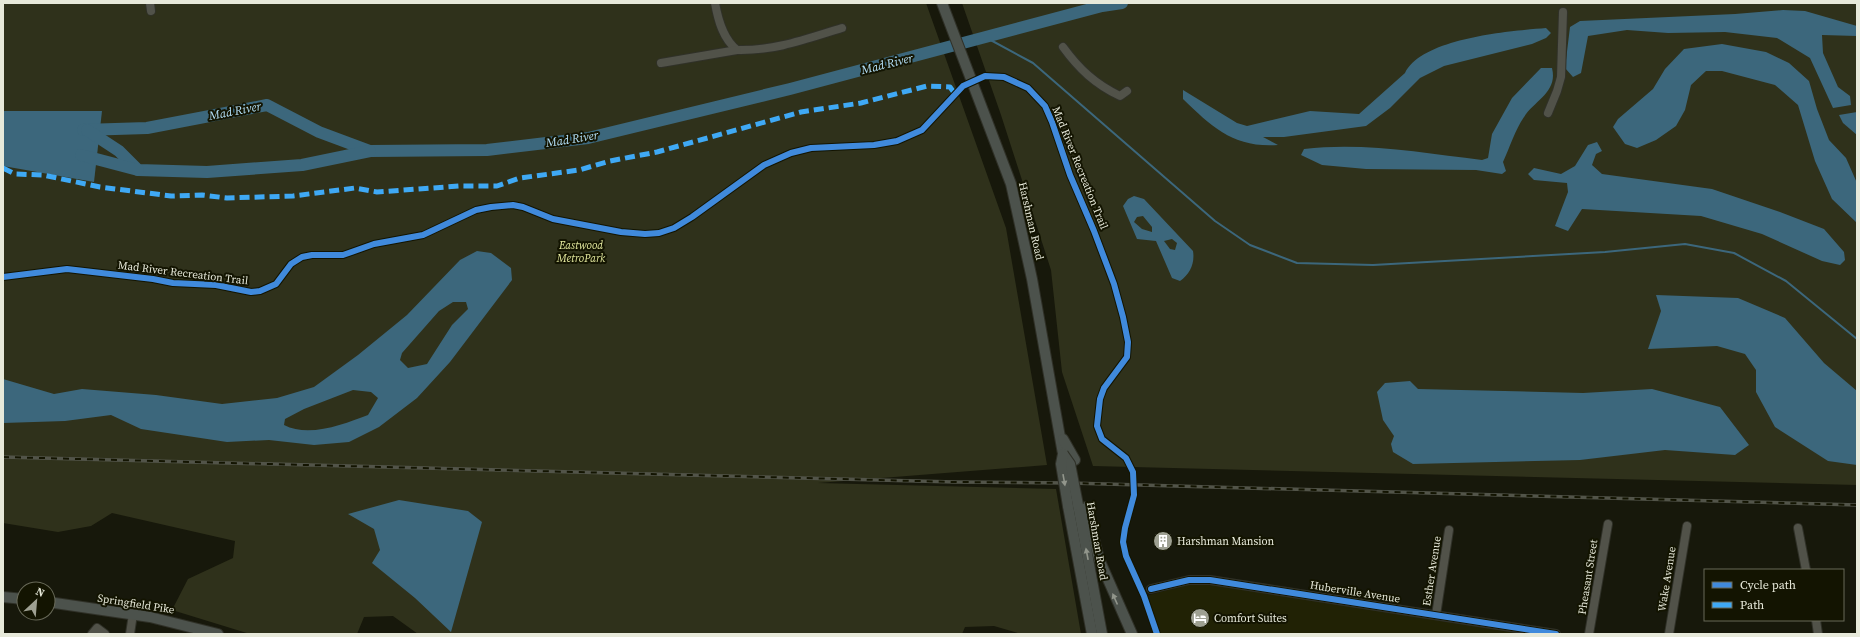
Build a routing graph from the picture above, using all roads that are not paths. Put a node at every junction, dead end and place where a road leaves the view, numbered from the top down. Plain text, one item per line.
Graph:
1 (715, 3) edge
2 (943, 4) edge
3 (1563, 12) dead end
4 (842, 28) dead end
5 (1063, 47) dead end
6 (737, 50) junction
7 (661, 63) dead end
8 (1127, 91) dead end
9 (1548, 113) dead end
10 (1058, 430) junction
11 (1077, 506) junction
12 (1608, 524) dead end
13 (1687, 526) dead end
14 (1798, 528) dead end
15 (1449, 530) dead end
16 (1806, 569) edge
17 (1151, 589) dead end
18 (3, 596) edge
19 (16, 598) edge
20 (56, 603) edge
21 (133, 614) junction
22 (1436, 615) junction
23 (1816, 621) edge
24 (92, 634) edge
25 (105, 634) edge
26 (130, 634) edge
27 (218, 634) edge
28 (1092, 634) edge
29 (1102, 634) edge
30 (1132, 634) edge
31 (1556, 634) edge
32 (1589, 634) edge
33 (1669, 634) edge
34 (1818, 634) edge

1 - 6 street
2 - 10 main road, Harshman Road
3 - 9 street
4 - 6 street
5 - 8 street
6 - 7 street
10 - 11 main road, Harshman Road, bridge
10 - 11 main road
11 - 28 main road, Harshman Road
29 -> 11 main road, Harshman Road
30 -> 11 main road
12 - 32 street, Pheasant Street
13 - 33 street, Wake Avenue
14 - 16 street
15 - 22 street, Esther Avenue
17 - 22 street, Huberville Avenue
18 - 19 main road
20 - 21 main road, Springfield Pike
21 - 26 street
21 - 27 main road, Springfield Pike
22 - 31 street, Huberville Avenue
23 - 34 street
24 - 25 street

